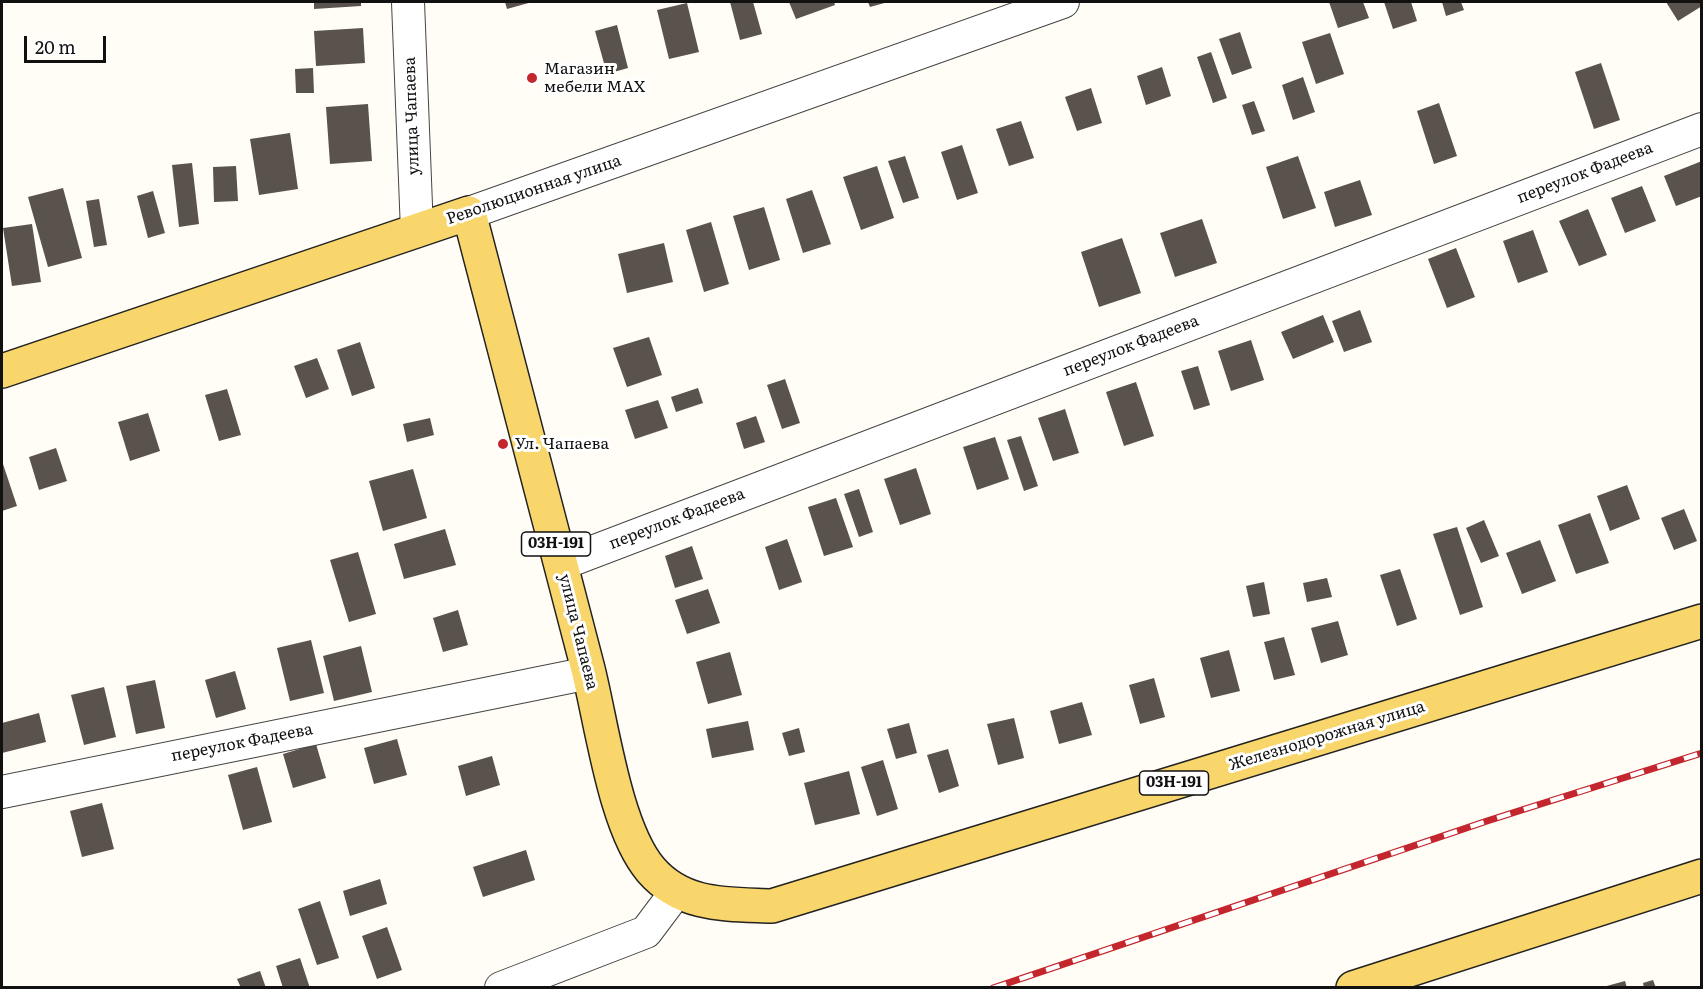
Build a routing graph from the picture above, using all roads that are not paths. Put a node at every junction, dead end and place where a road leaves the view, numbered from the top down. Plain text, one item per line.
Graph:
1 (408, 2) edge
2 (1063, 2) edge
3 (1701, 129) edge
4 (469, 213) junction
5 (417, 231) junction
6 (2, 371) edge
7 (561, 564) junction
8 (1701, 621) edge
9 (589, 672) junction
10 (2, 792) edge
11 (652, 871) joint
12 (1701, 876) edge
13 (676, 892) junction
14 (501, 987) edge
15 (1353, 987) edge

1 - 5 street, улица Чапаева
2 - 4 street, Революционная улица
3 - 7 street, переулок Фадеева
4 - 5 main road, Революционная улица
4 - 7 main road, улица Чапаева / 03Н-191
5 - 6 main road, Революционная улица
7 - 9 main road, улица Чапаева / 03Н-191
8 - 13 main road, Железнодорожная улица / 03Н-191
9 - 10 street, переулок Фадеева
9 - 11 main road, улица Чапаева / 03Н-191
11 - 13 main road, Железнодорожная улица / 03Н-191
12 - 15 main road
13 - 14 street

